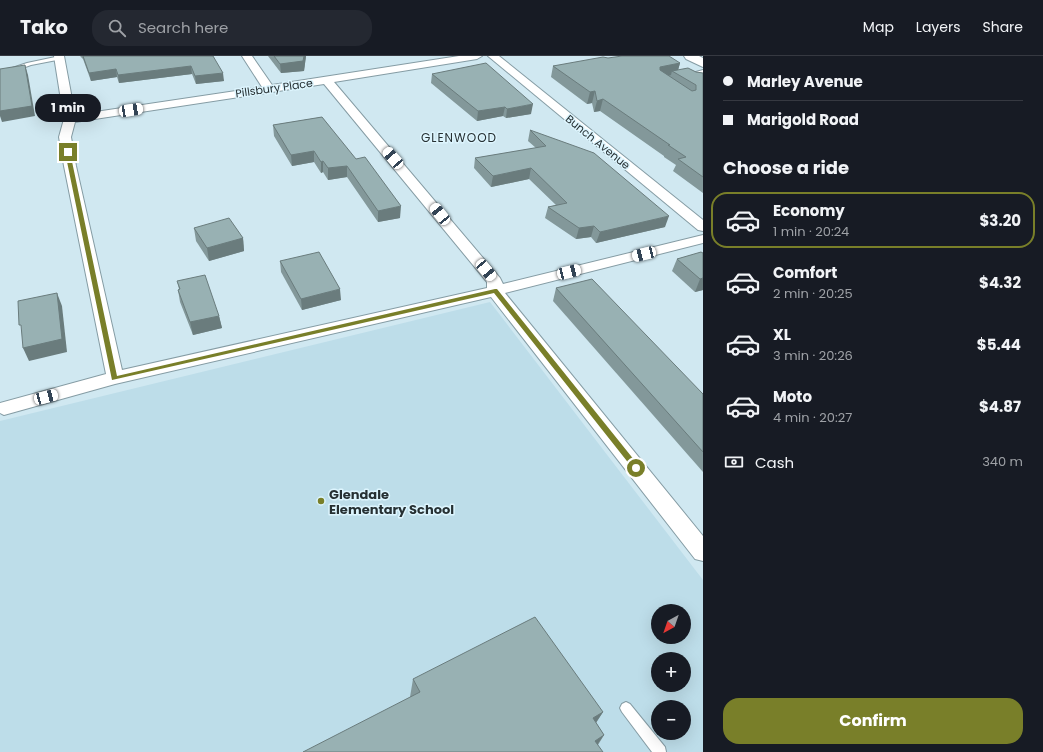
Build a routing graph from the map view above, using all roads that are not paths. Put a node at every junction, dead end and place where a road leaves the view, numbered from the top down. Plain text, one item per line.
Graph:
1 (247, 56) edge
2 (477, 56) edge
3 (493, 56) edge
4 (690, 56) edge
5 (59, 57) edge
6 (703, 63) edge
7 (703, 72) edge
8 (0, 74) edge
9 (681, 76) edge
10 (327, 81) junction
11 (268, 88) junction
12 (70, 119) junction
13 (703, 228) edge
14 (703, 239) edge
15 (495, 291) junction
16 (115, 378) junction
17 (4, 408) dead end
18 (703, 552) edge
19 (626, 708) dead end
20 (660, 752) edge

1 - 11 street
2 - 10 street, Pillsbury Place
3 - 13 street, Bunch Avenue
4 - 6 main road
5 - 8 lane
5 - 12 street
7 - 9 lane
10 - 11 street, Pillsbury Place
10 - 15 street
11 - 12 street, Pillsbury Place
12 - 16 street
14 - 15 street
15 - 16 street
15 - 18 street
16 - 17 street
19 - 20 lane

